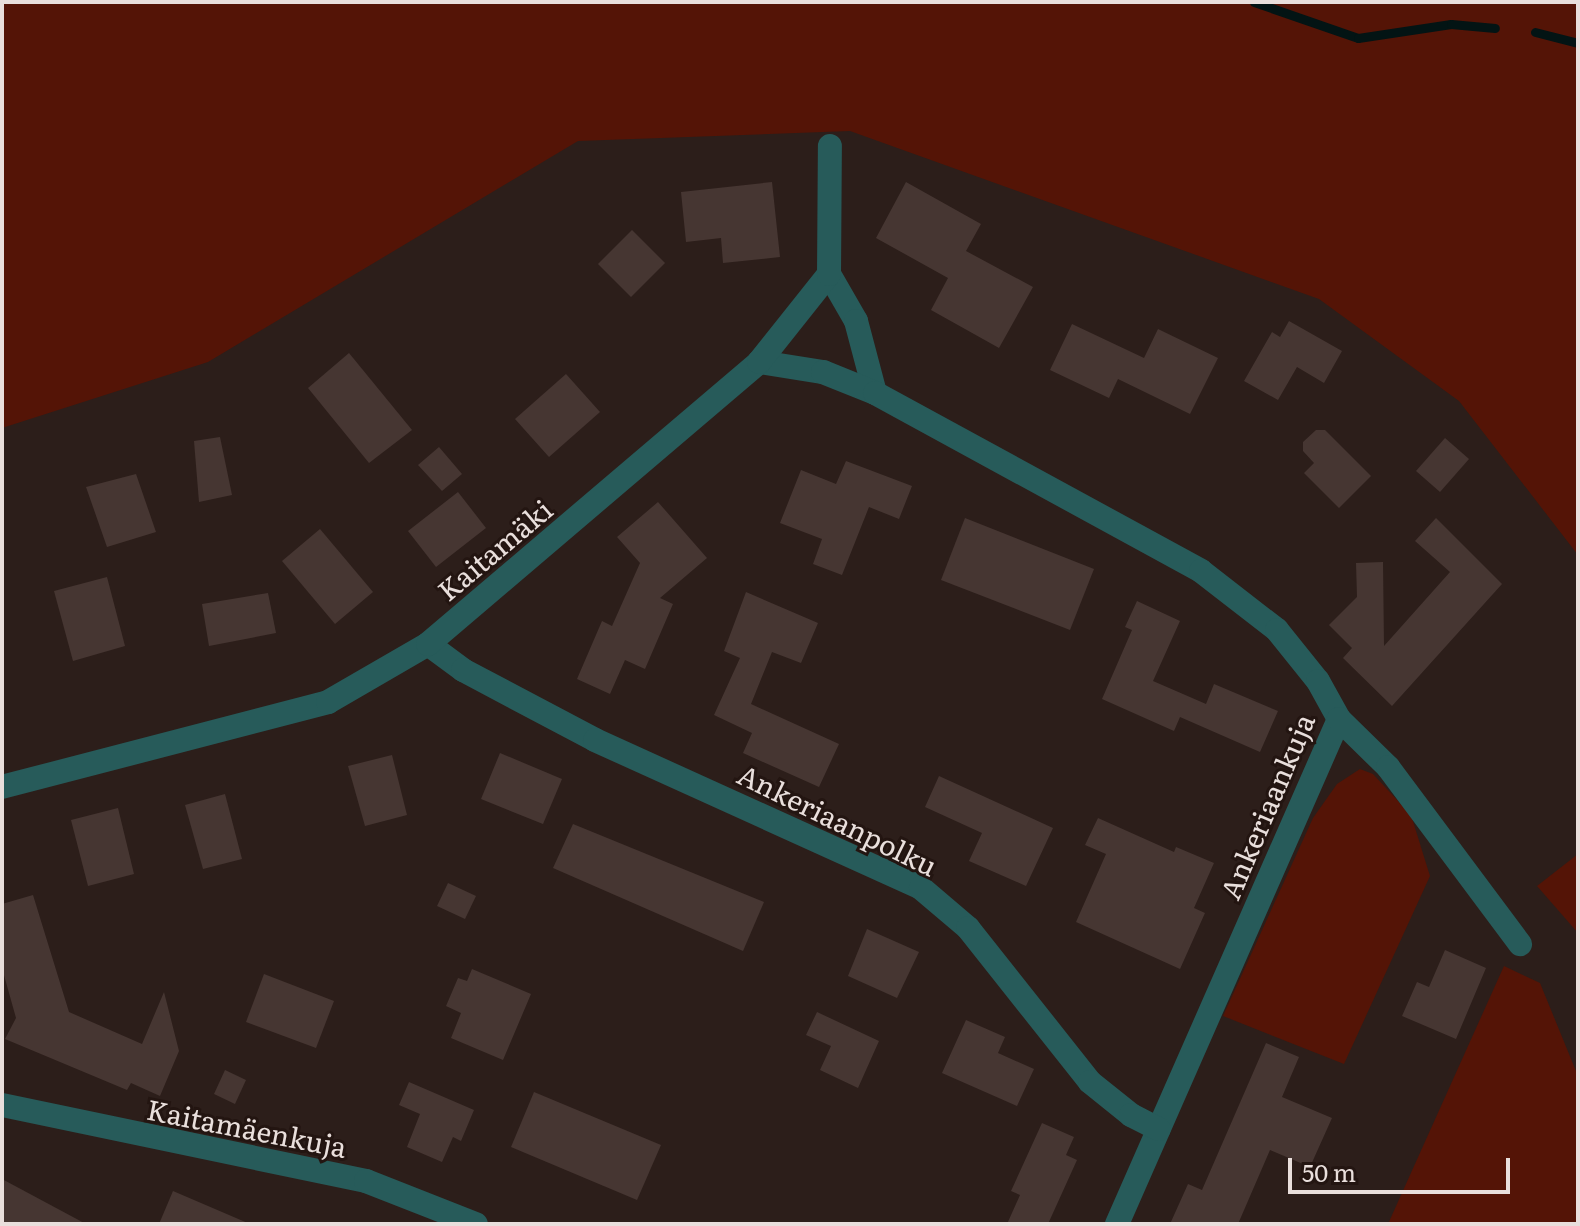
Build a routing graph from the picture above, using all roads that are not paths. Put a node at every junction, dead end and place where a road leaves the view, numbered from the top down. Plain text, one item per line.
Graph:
1 (830, 146) dead end
2 (829, 274) junction
3 (759, 362) junction
4 (875, 393) junction
5 (428, 644) junction
6 (1339, 719) junction
7 (2, 787) edge
8 (1520, 944) dead end
9 (2, 1105) edge
10 (1159, 1129) junction
11 (476, 1224) edge
12 (1117, 1224) edge

1 - 2 street
2 - 3 street, Kaitamäki
2 - 4 street
3 - 4 street, Ankeriaankuja
3 - 5 street, Kaitamäki
4 - 6 street, Ankeriaankuja
5 - 7 street, Kaitamäki
5 - 10 street, Ankeriaanpolku
6 - 8 street
6 - 10 street, Ankeriaankuja
9 - 11 street, Kaitamäenkuja
10 - 12 street, Ankeriaankuja

